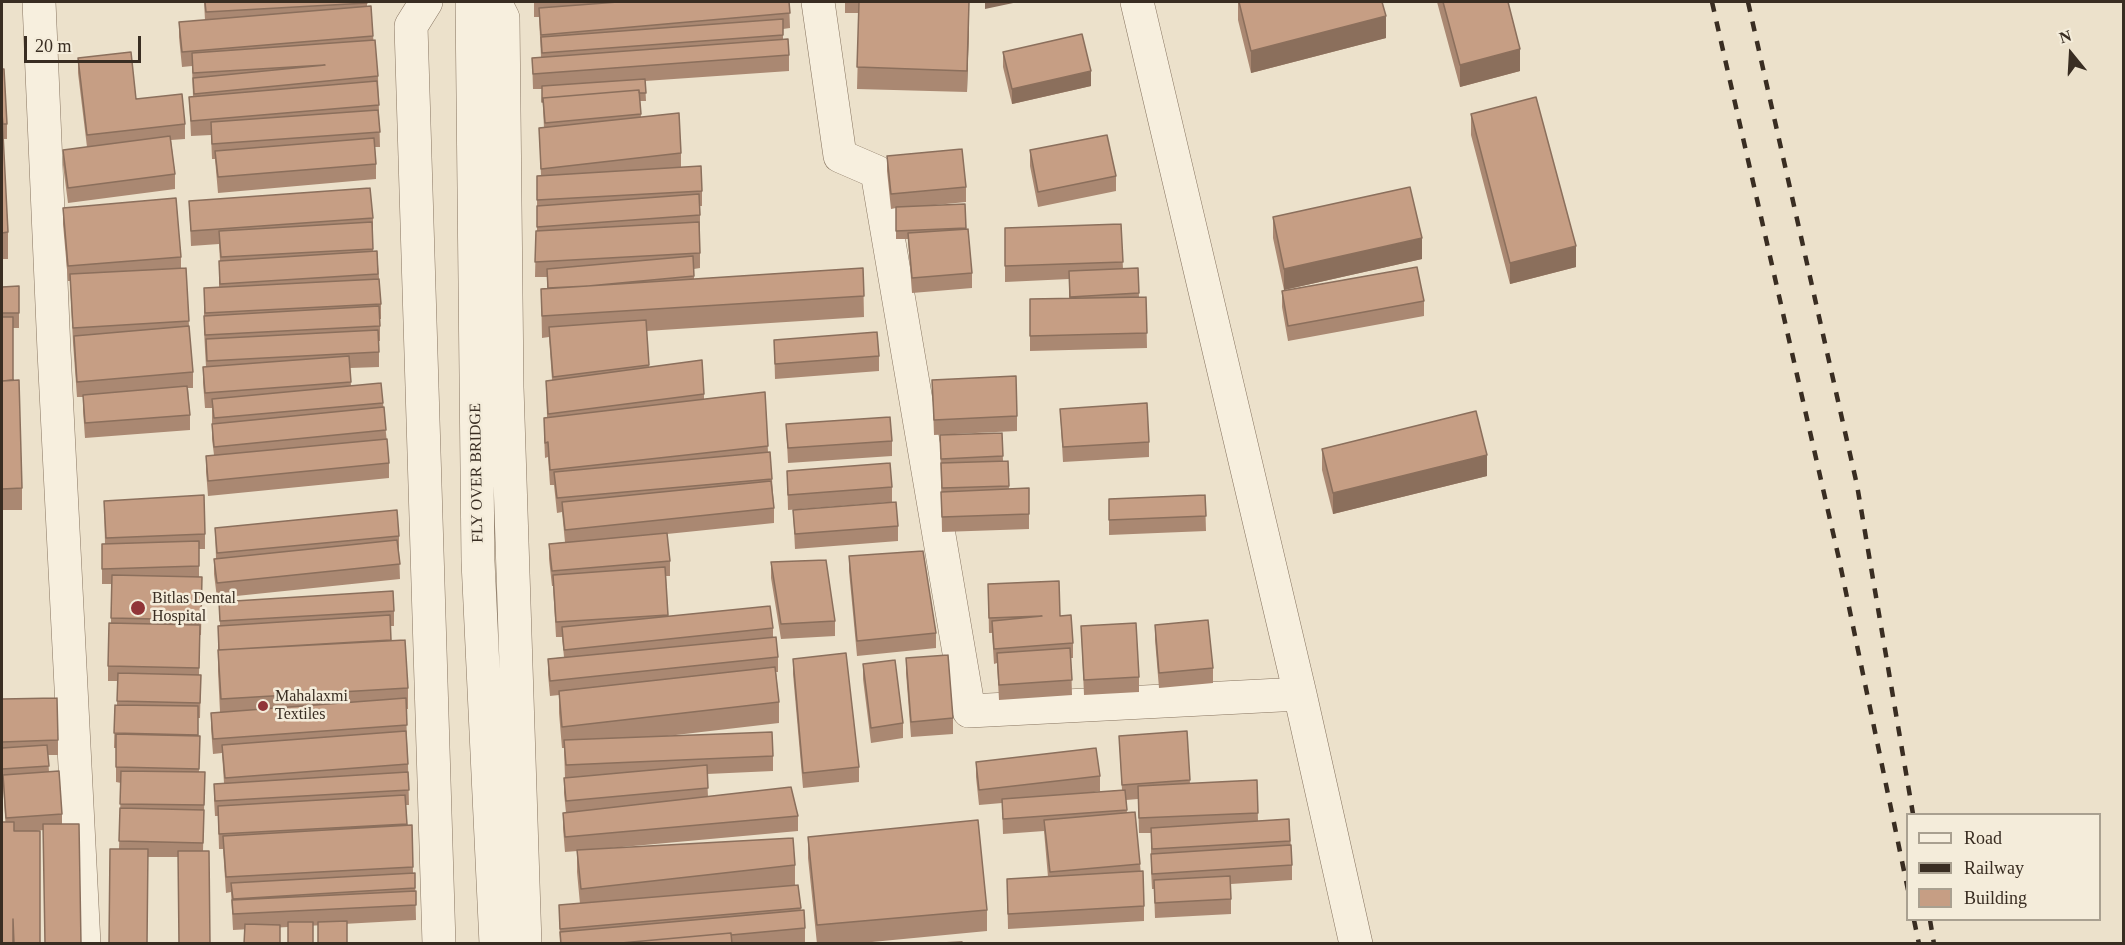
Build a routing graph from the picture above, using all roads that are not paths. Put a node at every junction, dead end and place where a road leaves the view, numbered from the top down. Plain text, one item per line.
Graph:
1 (39, 2) edge
2 (426, 2) edge
3 (472, 2) edge
4 (495, 2) edge
5 (818, 2) edge
6 (1137, 2) edge
7 (1300, 694) junction
8 (84, 944) edge
9 (439, 944) edge
10 (496, 944) edge
11 (525, 944) edge
12 (1356, 944) edge

1 - 8 street
2 - 9 street
3 - 10 street, FLY OVER BRIDGE
4 - 11 street
5 - 7 street
6 - 7 street
7 - 12 street

